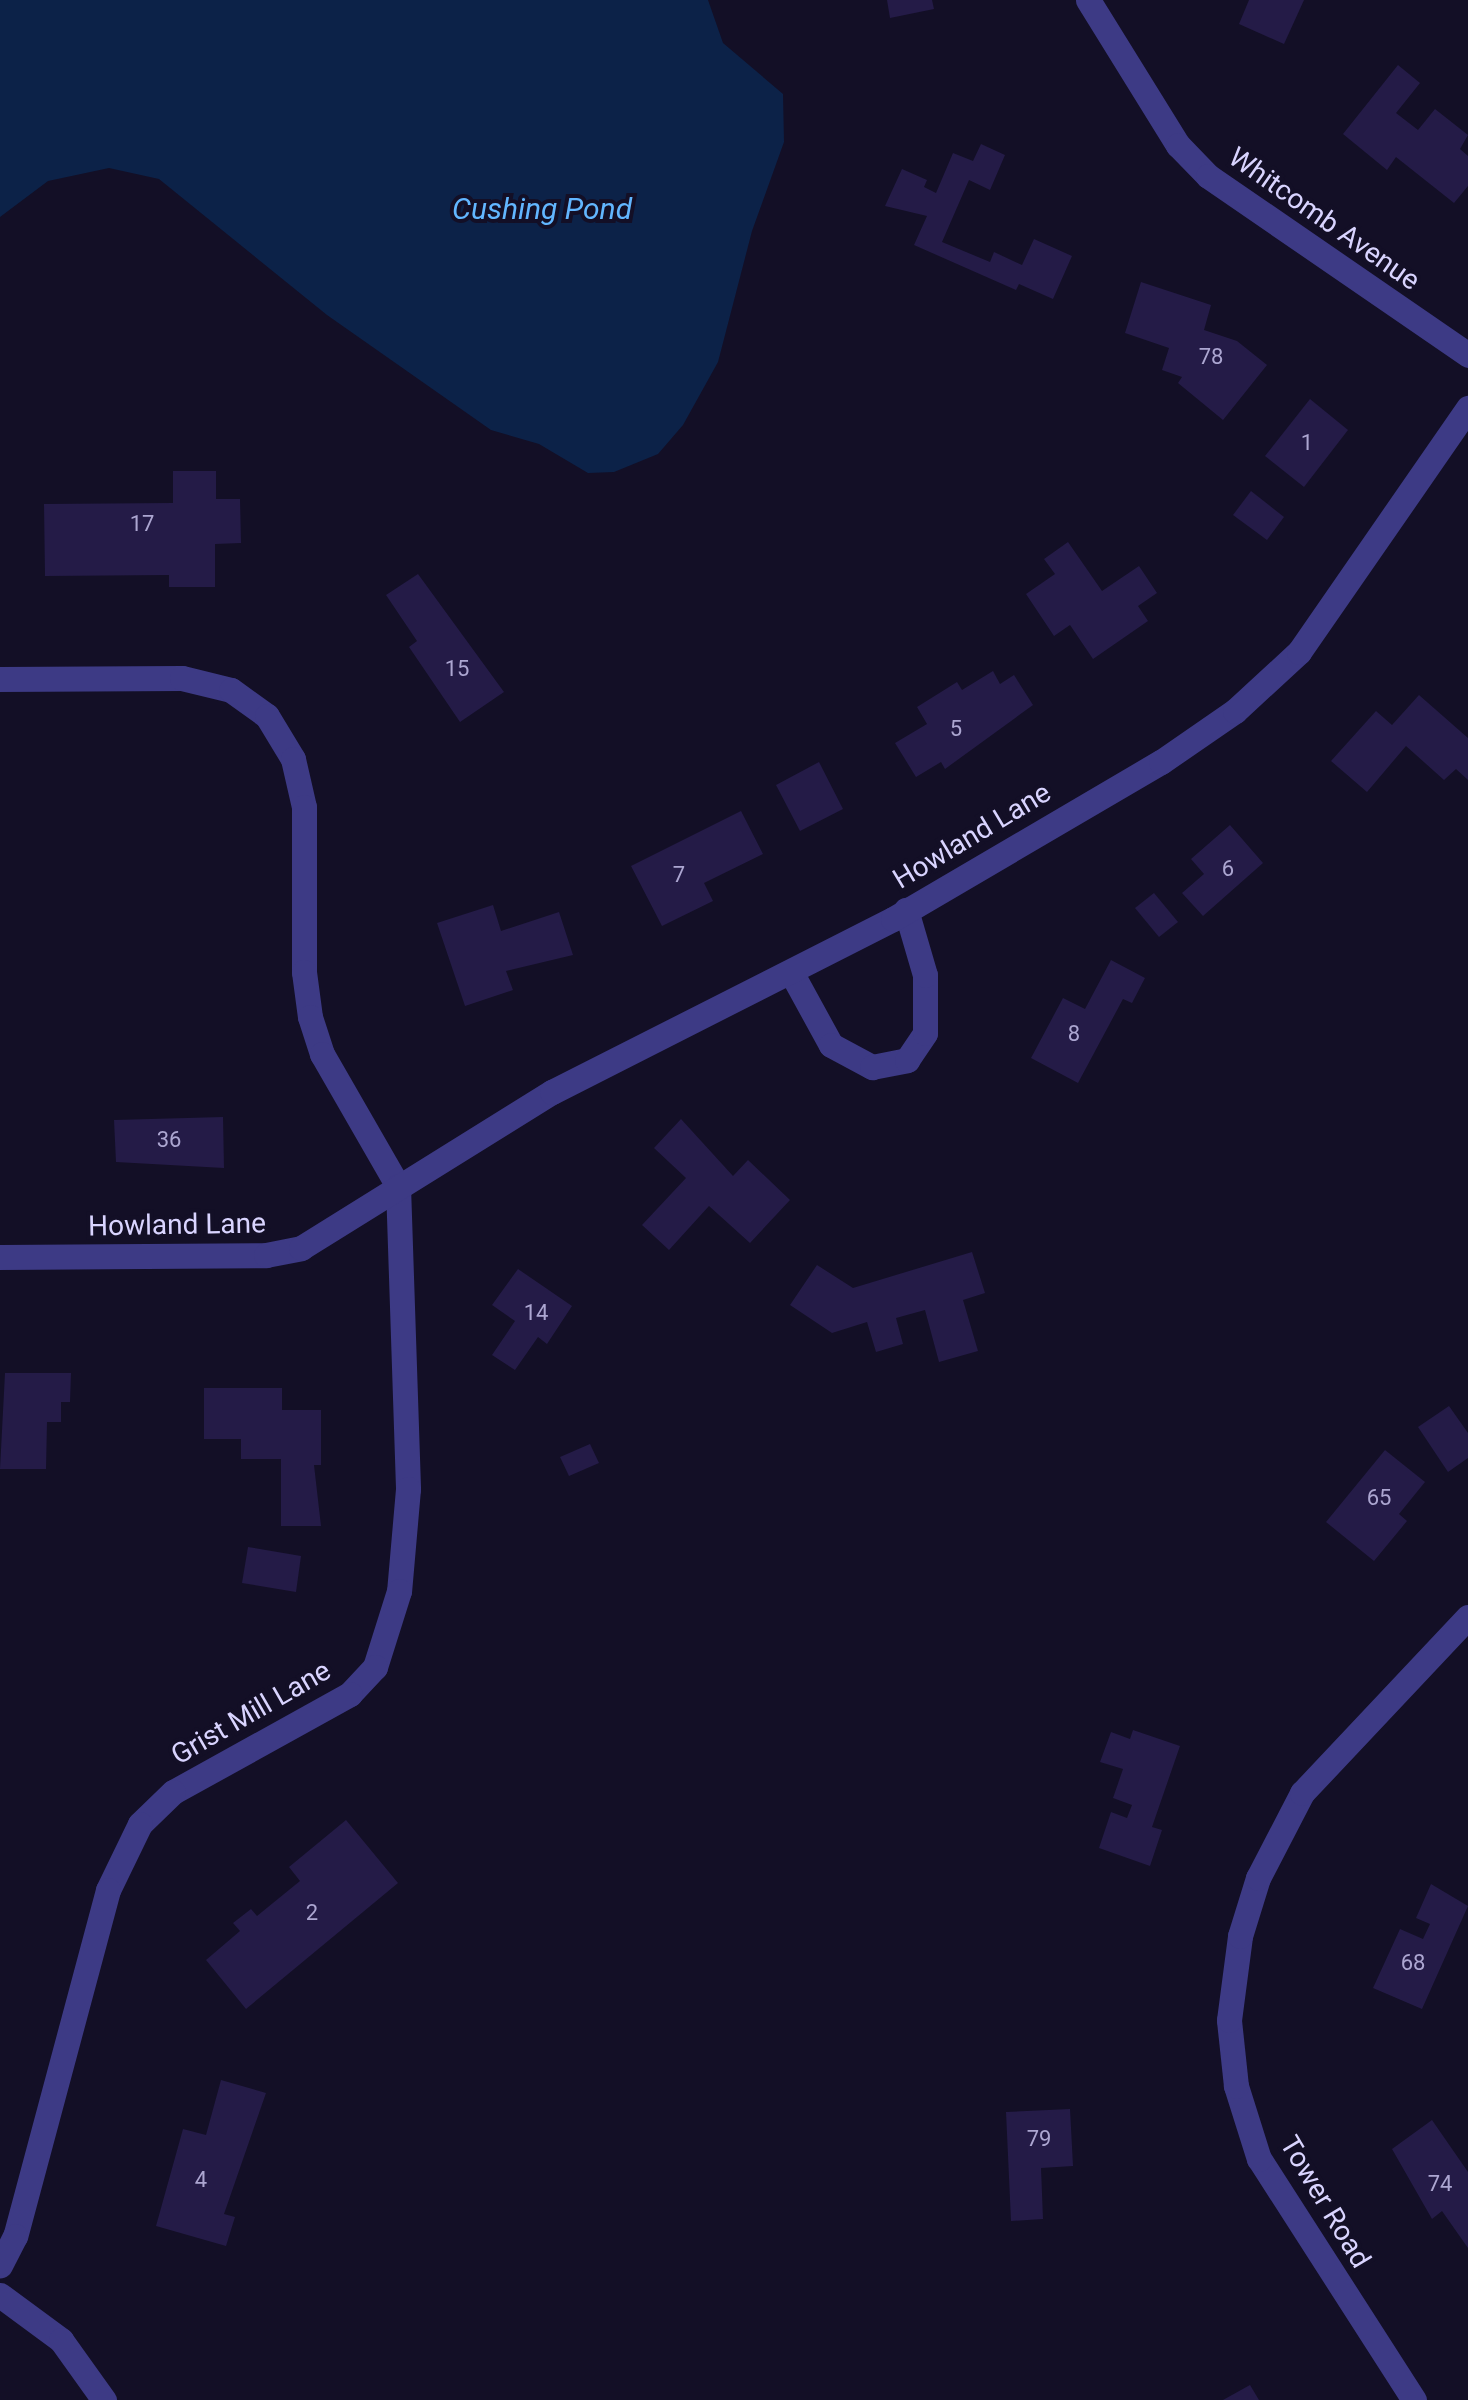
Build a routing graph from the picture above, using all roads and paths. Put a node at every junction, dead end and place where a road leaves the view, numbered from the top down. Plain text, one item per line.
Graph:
1 (1097, 5) edge
2 (1468, 355) edge
3 (1468, 408) edge
4 (0, 678) edge
5 (906, 910) junction
6 (792, 972) junction
7 (398, 1186) junction
8 (0, 1256) edge
9 (1468, 1617) edge
10 (0, 2265) edge
11 (0, 2295) edge
12 (104, 2400) edge
13 (1414, 2400) edge

1 - 2 street, Whitcomb Avenue
3 - 5 street, Howland Lane
4 - 7 street
5 - 6 street, Howland Lane
5 - 6 street
6 - 7 street, Howland Lane
7 - 8 street, Howland Lane
7 - 10 street, Grist Mill Lane
9 - 13 street, Tower Road
11 - 12 street

